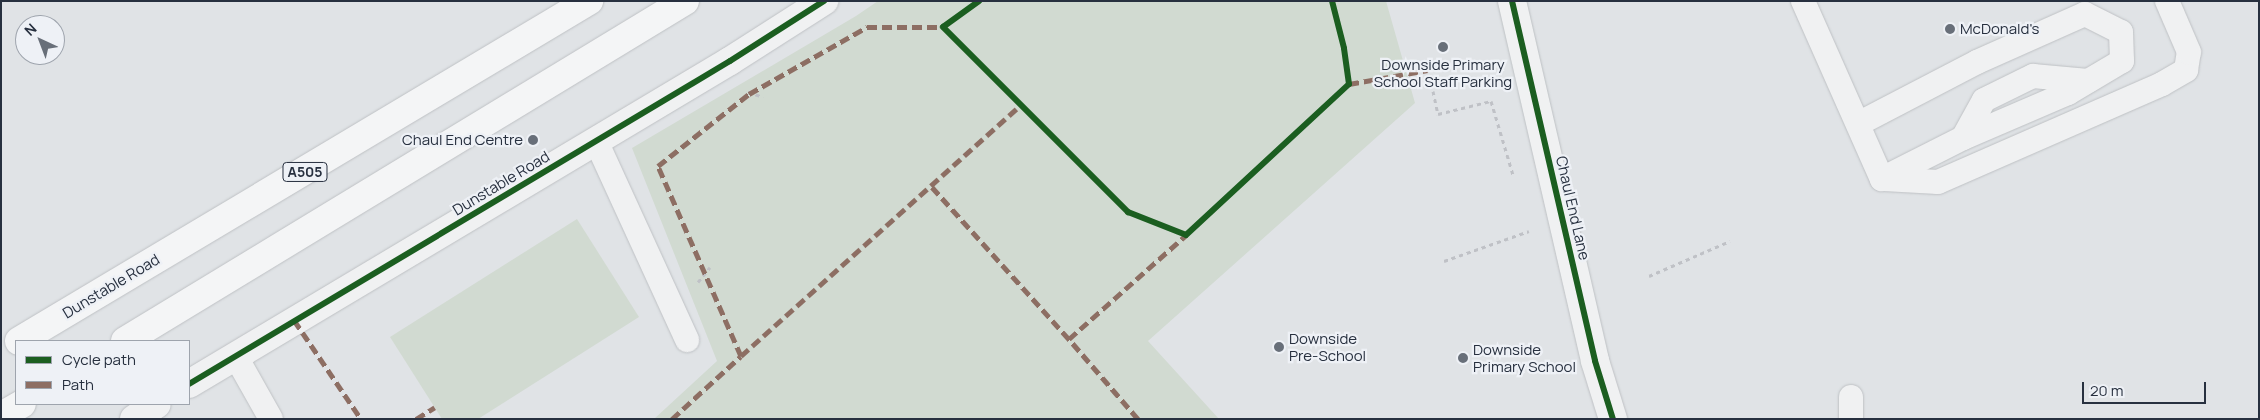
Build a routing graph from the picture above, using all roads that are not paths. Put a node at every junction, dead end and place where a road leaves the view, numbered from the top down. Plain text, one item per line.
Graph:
1 (589, 1) edge
2 (685, 1) edge
3 (824, 1) edge
4 (1512, 1) edge
5 (2167, 1) edge
6 (1804, 3) edge
7 (1858, 124) junction
8 (596, 141) junction
9 (1882, 179) junction
10 (21, 340) edge
11 (127, 340) edge
12 (687, 340) dead end
13 (15, 344) edge
14 (1, 352) edge
15 (235, 355) junction
16 (190, 383) edge
17 (20, 405) edge
18 (155, 405) edge
19 (1, 416) edge
20 (134, 419) edge
21 (271, 419) edge
22 (1613, 419) edge

1 - 10 main road, Dunstable Road / A505
2 - 11 main road
3 - 8 street, Dunstable Road
4 - 22 street, Chaul End Lane
5 - 9 lane
6 - 7 lane
7 - 9 lane
7 - 9 lane
8 - 12 lane
8 - 15 street, Dunstable Road
13 - 14 main road, Dunstable Road / A505
15 - 16 street, Dunstable Road
15 - 21 lane
17 - 19 main road
18 - 20 street

